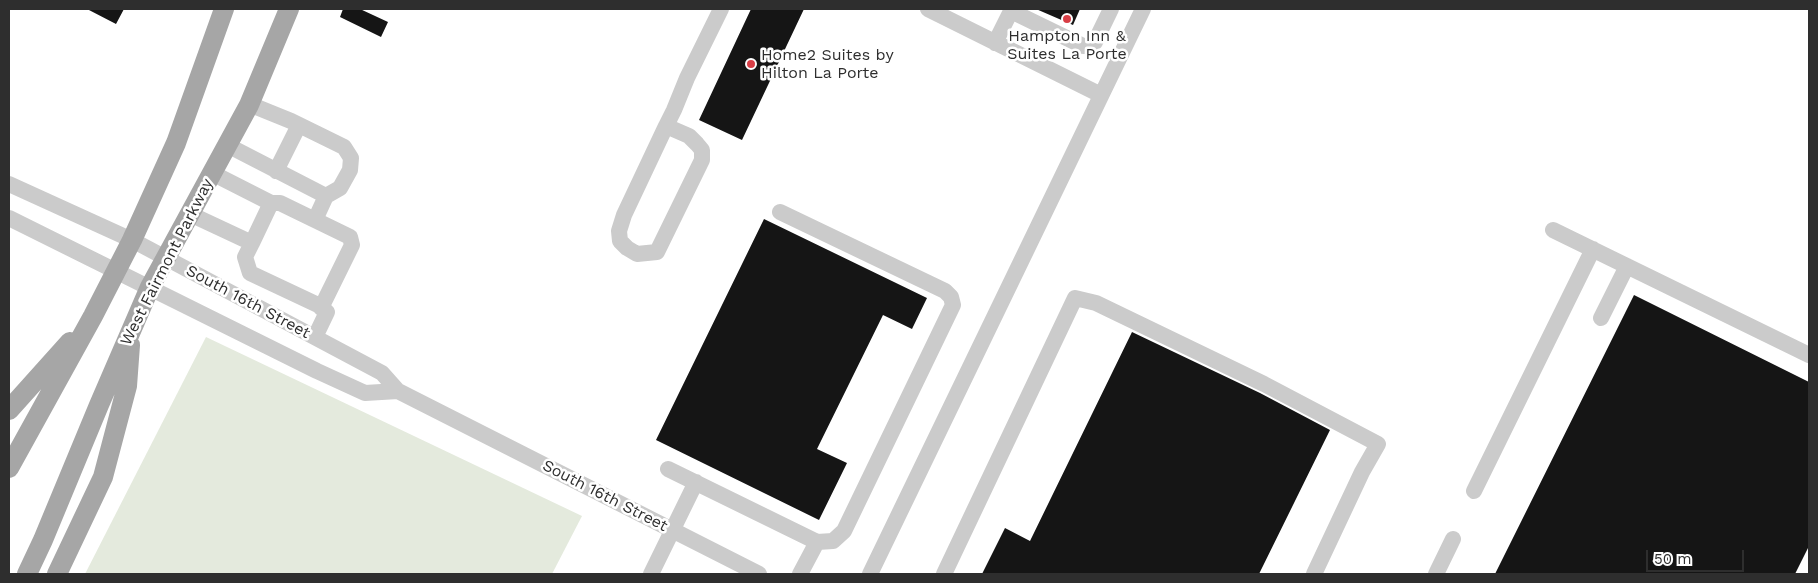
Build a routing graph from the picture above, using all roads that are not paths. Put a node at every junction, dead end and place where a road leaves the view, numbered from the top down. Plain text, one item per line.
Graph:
1 (224, 9) edge
2 (289, 9) edge
3 (721, 9) edge
4 (928, 9) edge
5 (1111, 9) edge
6 (1142, 9) edge
7 (1011, 10) edge
8 (996, 43) junction
9 (1101, 95) junction
10 (249, 104) junction
11 (299, 125) junction
12 (666, 126) junction
13 (227, 145) junction
14 (276, 171) junction
15 (212, 173) junction
16 (9, 184) edge
17 (326, 196) junction
18 (272, 203) junction
19 (780, 212) dead end
20 (190, 214) junction
21 (9, 218) edge
22 (315, 220) junction
23 (1553, 230) dead end
24 (132, 240) junction
25 (252, 243) junction
26 (1593, 249) junction
27 (166, 258) junction
28 (1627, 266) junction
29 (116, 271) junction
30 (150, 287) junction
31 (321, 308) junction
32 (93, 316) junction
33 (1601, 318) dead end
34 (132, 328) junction
35 (315, 337) junction
36 (1809, 354) edge
37 (398, 391) junction
38 (9, 410) edge
39 (9, 468) edge
40 (668, 469) dead end
41 (696, 482) junction
42 (1474, 491) dead end
43 (672, 530) junction
44 (1453, 539) dead end
45 (817, 542) junction
46 (27, 574) edge
47 (57, 574) edge
48 (651, 574) edge
49 (759, 574) edge
50 (800, 574) edge
51 (870, 574) edge
52 (944, 574) edge
53 (1314, 574) edge
54 (1436, 574) edge

1 - 24 main road
2 - 10 main road, West Fairmont Parkway
3 - 12 street
4 - 8 street
5 - 7 street
6 - 9 street
7 - 8 street
8 - 9 street
9 - 51 street
10 - 11 street
10 - 13 main road, West Fairmont Parkway
11 - 14 street
11 - 17 street
12 - 12 street
13 - 14 street
13 - 15 main road, West Fairmont Parkway
14 - 17 street
15 - 18 street
15 - 20 main road, West Fairmont Parkway
16 - 24 street, South 16th Street
17 - 22 street
18 - 22 street
18 - 25 street
19 - 45 street
20 - 25 street
20 - 27 main road, West Fairmont Parkway
21 - 29 street, South 16th Street
22 - 31 street
23 - 26 street
24 - 27 street, South 16th Street
24 - 29 main road
25 - 31 street
26 - 28 street
26 - 42 street
27 - 30 main road, West Fairmont Parkway
27 - 35 street, South 16th Street
28 - 33 street
28 - 36 street
29 - 30 street, South 16th Street
29 - 32 main road
30 - 34 main road, West Fairmont Parkway
30 - 37 street, South 16th Street
31 - 35 street
32 - 38 main road
32 - 39 main road
34 - 46 main road, West Fairmont Parkway
34 - 47 main road
35 - 37 street, South 16th Street
37 - 43 street, South 16th Street
40 - 41 street
41 - 43 street
41 - 45 street
43 - 48 street
43 - 49 street, South 16th Street
44 - 54 street
45 - 50 street
52 - 53 street

